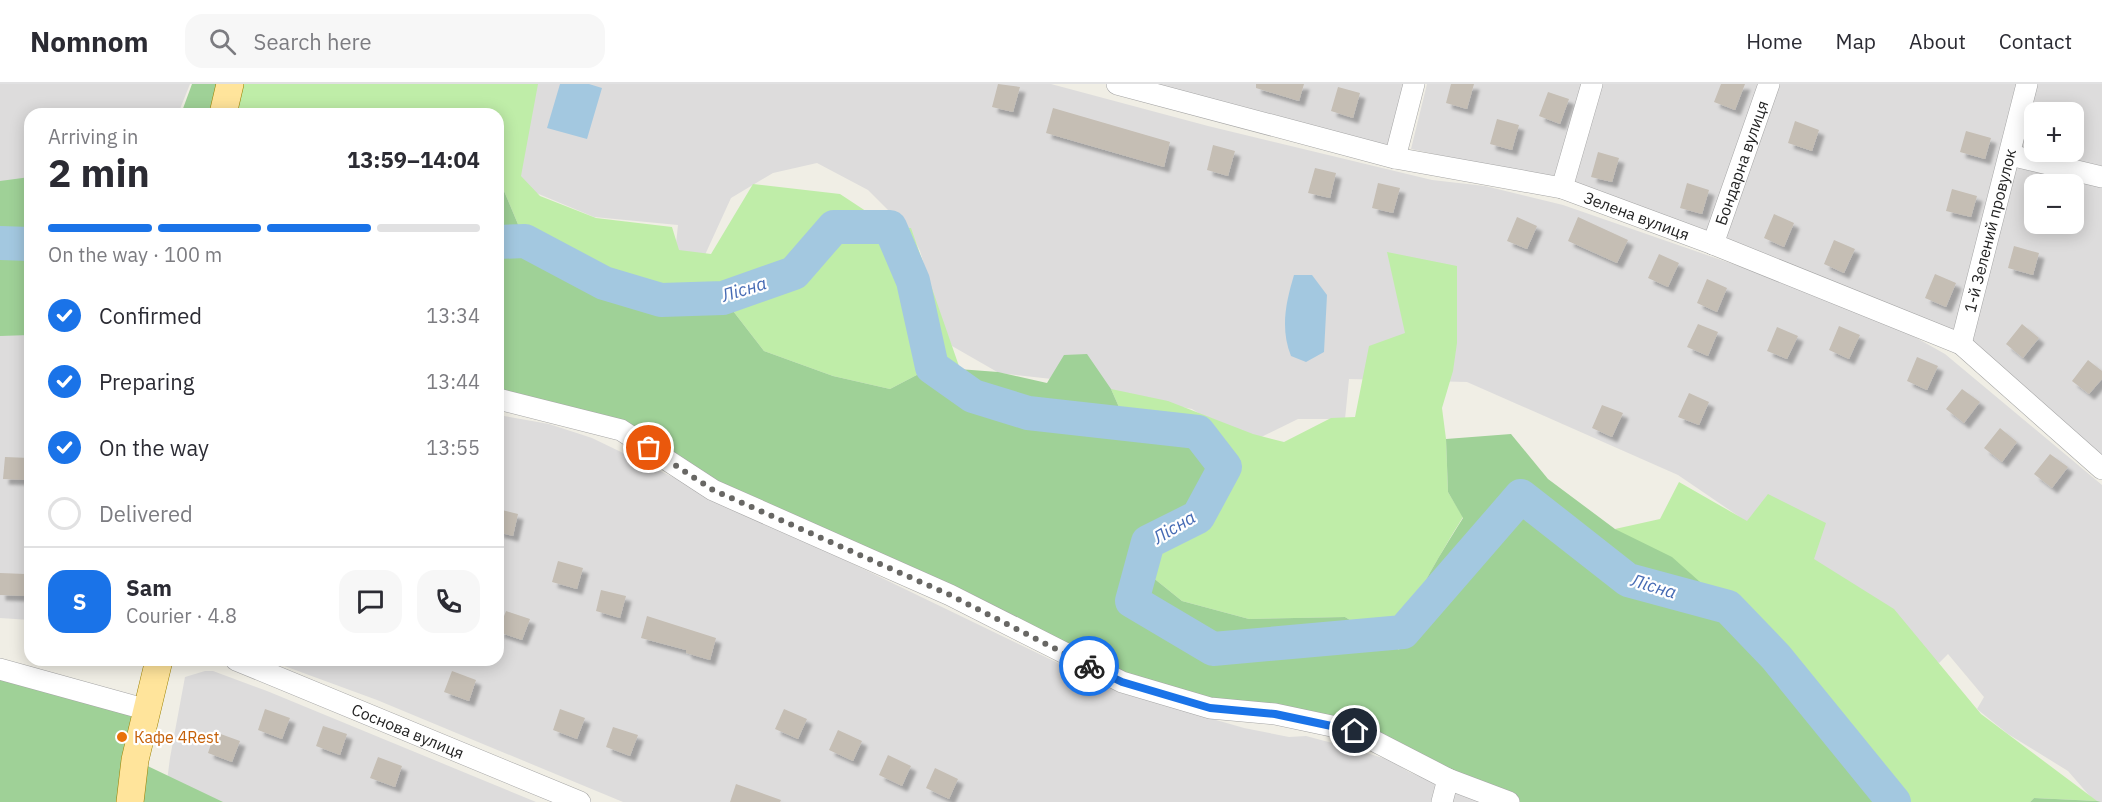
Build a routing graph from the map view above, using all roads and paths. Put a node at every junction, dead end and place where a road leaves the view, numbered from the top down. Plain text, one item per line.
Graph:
1 (230, 84) edge
2 (1117, 84) edge
3 (1414, 84) edge
4 (1592, 84) edge
5 (1768, 84) edge
6 (2027, 84) edge
7 (224, 108) edge
8 (2010, 155) junction
9 (1395, 158) junction
10 (2102, 177) edge
11 (1562, 188) junction
12 (1713, 244) junction
13 (1961, 344) junction
14 (504, 401) edge
15 (2102, 469) edge
16 (158, 666) edge
17 (251, 666) edge
18 (0, 669) edge
19 (148, 710) junction
20 (1448, 779) junction
21 (130, 802) edge
22 (580, 802) edge
23 (1442, 802) edge
24 (1509, 802) edge

1 - 7 main road
2 - 9 street, Зелена вулиця
3 - 9 street
4 - 11 street
5 - 12 street, Бондарна вулиця
6 - 8 street, 1-й Зелений провулок
8 - 10 street
8 - 13 street, 1-й Зелений провулок
9 - 11 street, Зелена вулиця
11 - 12 street, Зелена вулиця
12 - 13 street, Зелена вулиця
13 - 15 street, Зелена вулиця
14 - 20 street
16 - 19 main road
17 - 22 street, Соснова вулиця
18 - 19 street
19 - 21 main road
20 - 23 street
20 - 24 street

